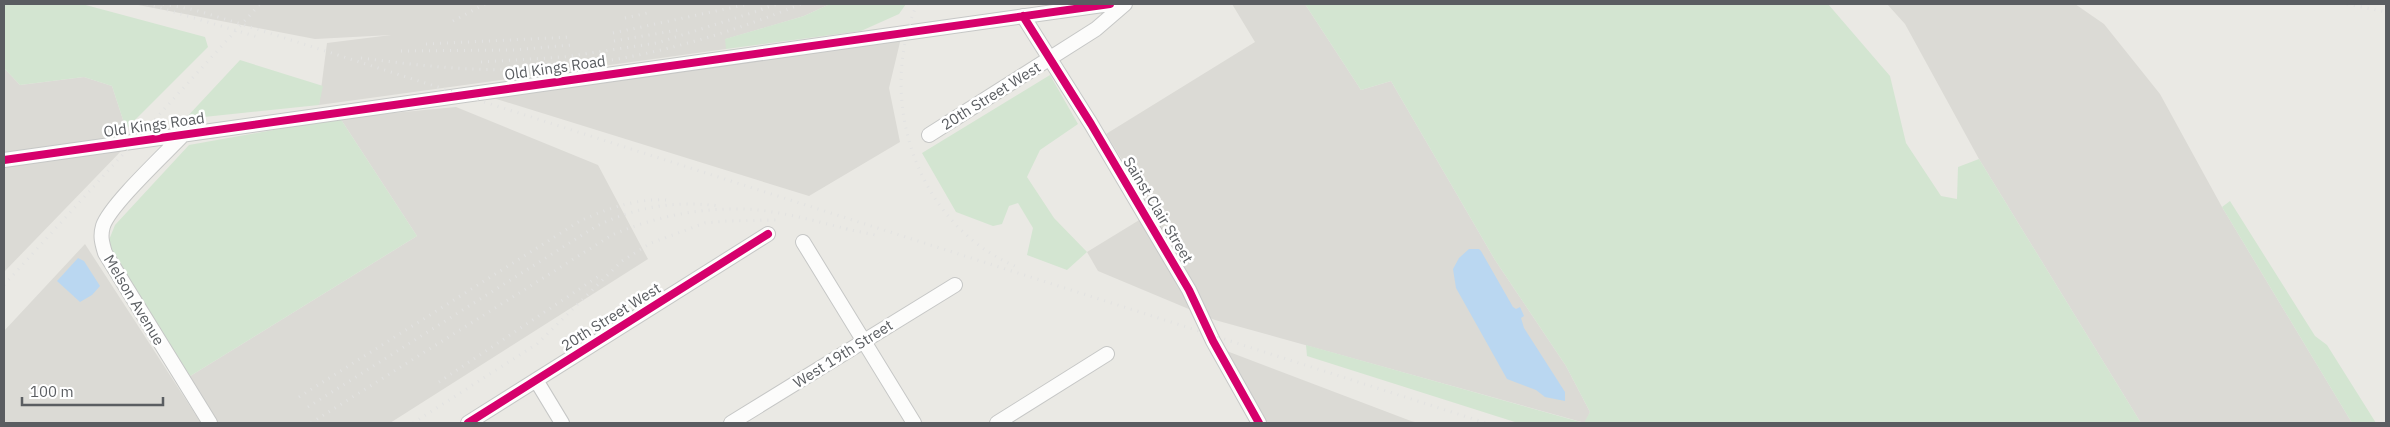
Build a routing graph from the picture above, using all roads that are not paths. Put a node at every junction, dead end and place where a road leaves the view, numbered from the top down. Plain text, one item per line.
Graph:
1 (1110, 4) edge
2 (1125, 4) edge
3 (1023, 16) junction
4 (1050, 59) junction
5 (183, 135) junction
6 (929, 135) dead end
7 (4, 160) edge
8 (768, 234) dead end
9 (803, 242) dead end
10 (955, 285) dead end
11 (864, 340) junction
12 (1107, 354) dead end
13 (536, 380) junction
14 (210, 423) edge
15 (468, 423) edge
16 (562, 423) edge
17 (731, 423) edge
18 (914, 423) edge
19 (997, 423) edge
20 (1259, 423) edge

1 - 3 street, Old Kings Road
2 - 4 street, 20th Street West
3 - 4 street, Sainst Clair Street
3 - 5 street, Old Kings Road
4 - 6 street, 20th Street West
4 - 20 street, Sainst Clair Street
5 - 7 street, Old Kings Road
5 - 14 street, Melson Avenue
8 - 13 street, 20th Street West
9 - 11 street
10 - 11 street, West 19th Street
11 - 17 street, West 19th Street
11 - 18 street
12 - 19 street
13 - 15 street, 20th Street West
13 - 16 street

